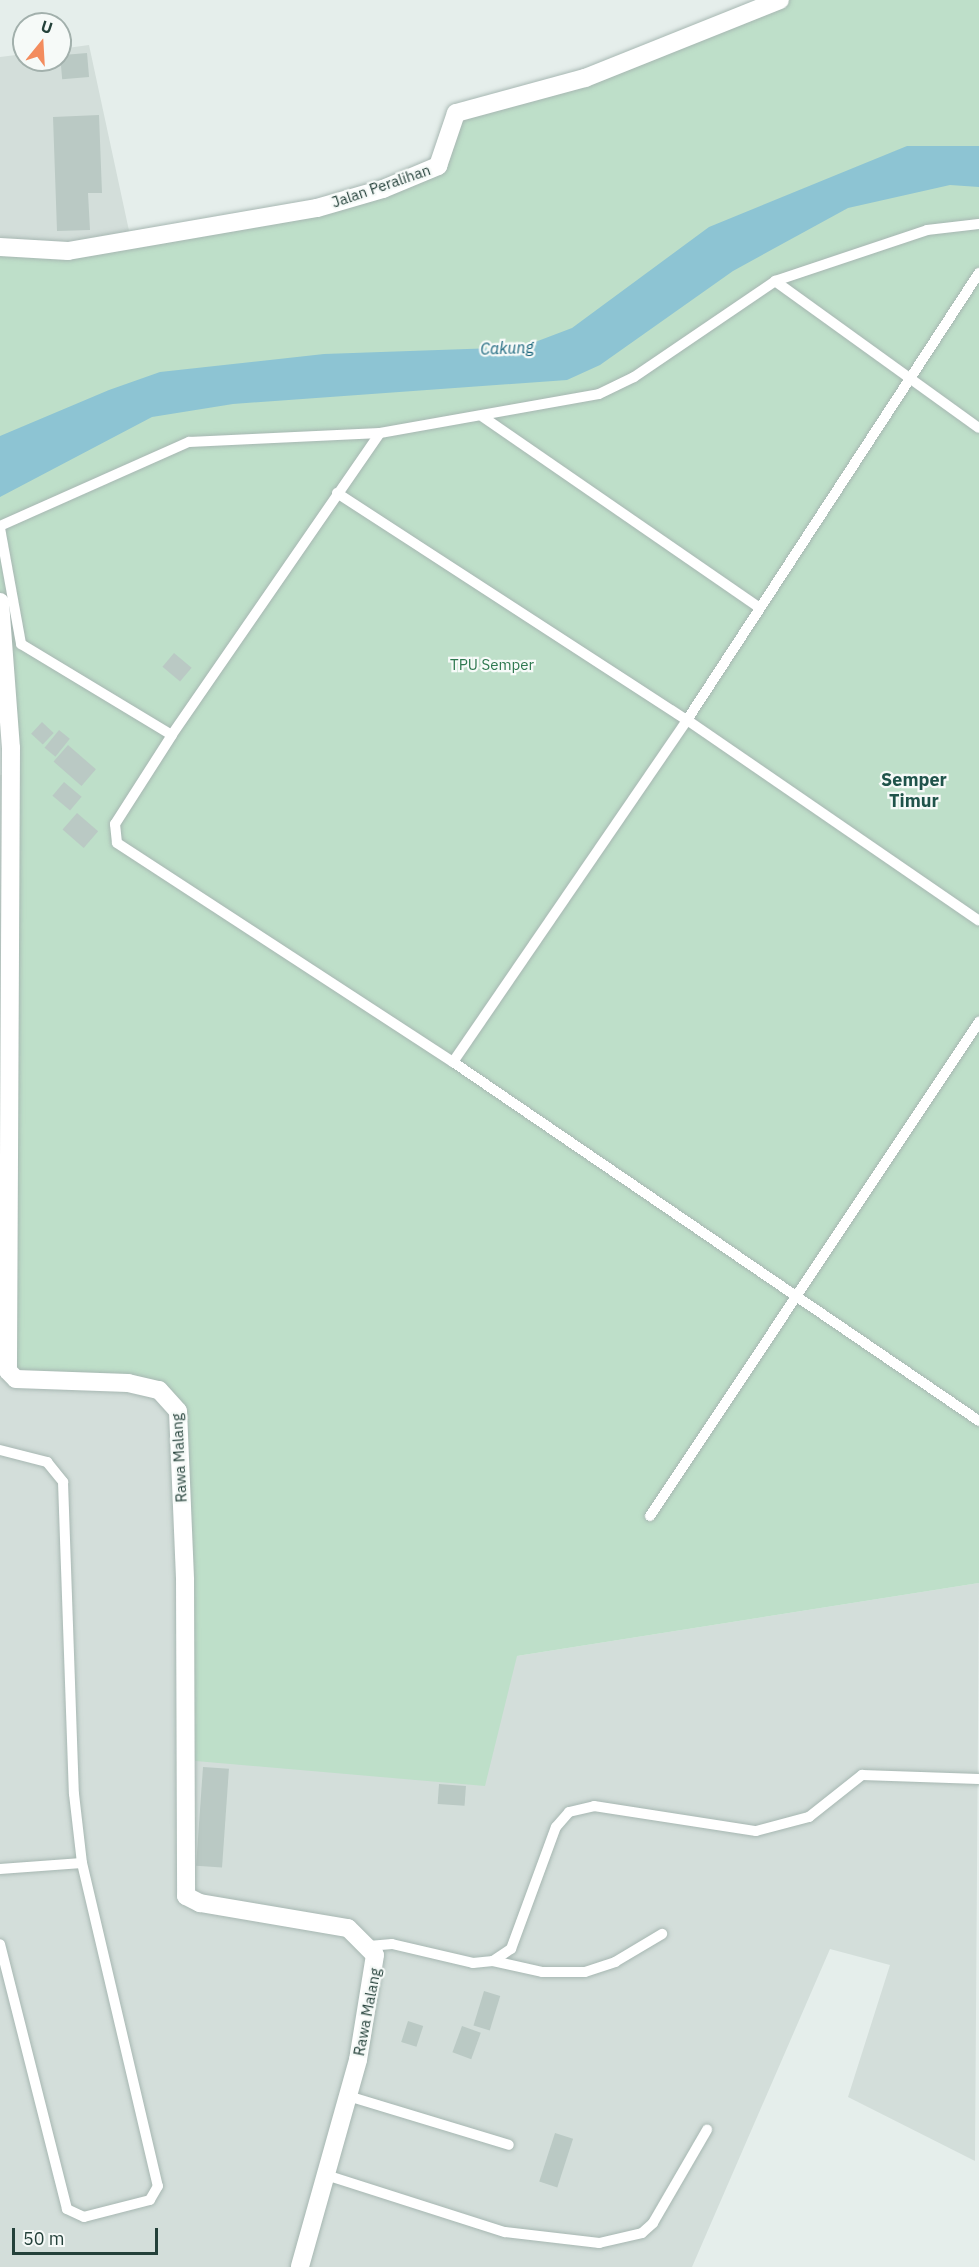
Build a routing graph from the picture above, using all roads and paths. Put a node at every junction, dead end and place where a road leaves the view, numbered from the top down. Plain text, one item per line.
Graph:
1 (780, 0) edge
2 (979, 224) edge
3 (0, 247) edge
4 (979, 273) edge
5 (776, 281) junction
6 (910, 382) junction
7 (483, 417) junction
8 (979, 428) edge
9 (380, 433) junction
10 (337, 493) junction
11 (0, 527) edge
12 (0, 602) edge
13 (760, 608) junction
14 (687, 720) junction
15 (172, 735) junction
16 (5, 749) edge
17 (10, 812) junction
18 (0, 832) edge
19 (979, 921) edge
20 (979, 1022) edge
21 (453, 1062) junction
22 (798, 1294) junction
23 (979, 1421) edge
24 (0, 1450) edge
25 (650, 1516) dead end
26 (979, 1779) edge
27 (82, 1863) junction
28 (0, 1869) edge
29 (662, 1934) dead end
30 (0, 1944) edge
31 (369, 1946) junction
32 (493, 1961) junction
33 (348, 2096) junction
34 (707, 2130) dead end
35 (509, 2145) dead end
36 (326, 2175) junction
37 (300, 2267) edge

1 - 3 street, Jalan Peralihan
2 - 5 lane
4 - 6 lane
5 - 6 lane
5 - 7 lane
6 - 8 lane
6 - 13 lane
7 - 9 lane
7 - 13 lane
9 - 10 lane
9 - 11 lane
10 - 14 lane
10 - 15 lane
11 - 15 lane
12 - 16 street, Rawa Malang
13 - 14 lane
14 - 19 lane
14 - 21 lane
15 - 21 lane
16 - 17 street, Rawa Malang
17 - 18 lane
17 - 31 street, Rawa Malang
20 - 22 lane
21 - 22 lane
22 - 23 lane
22 - 25 lane
24 - 27 lane
26 - 32 lane
27 - 28 lane
27 - 30 lane
29 - 32 lane
31 - 32 lane
31 - 33 street, Rawa Malang
33 - 35 lane
33 - 36 street, Rawa Malang
34 - 36 lane
36 - 37 street, Rawa Malang

